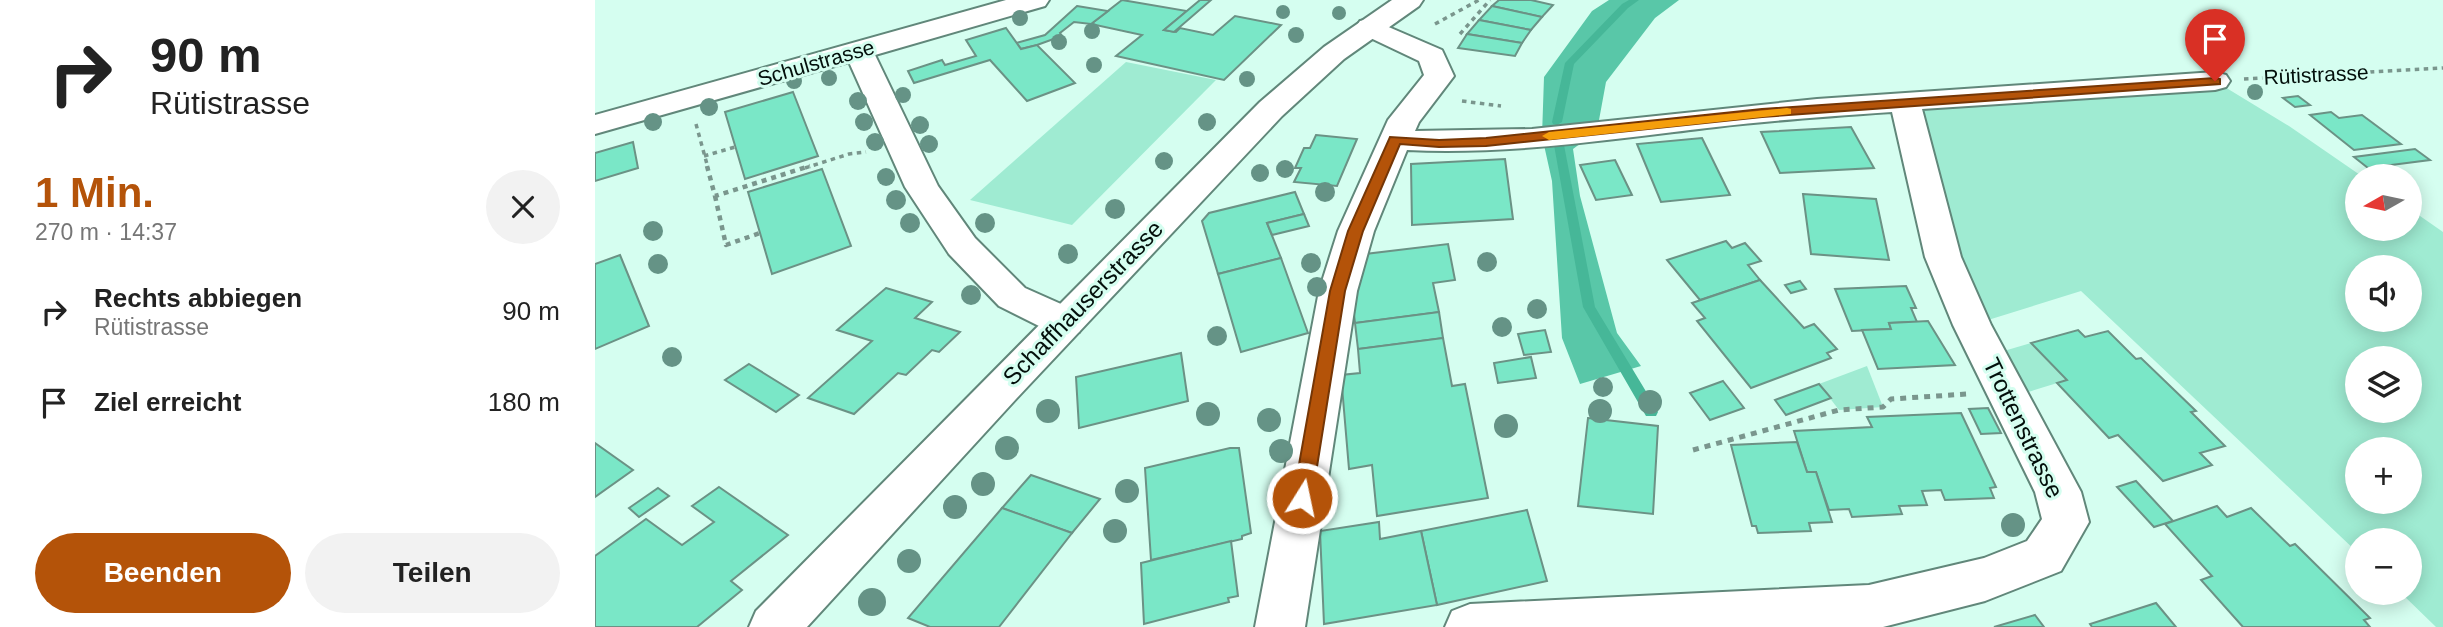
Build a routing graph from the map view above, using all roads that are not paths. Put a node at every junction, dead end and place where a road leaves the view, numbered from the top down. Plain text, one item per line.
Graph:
1 (1036, 0) edge
2 (1421, 13) edge
3 (1370, 27) junction
4 (859, 51) junction
5 (2215, 81) road end
6 (1905, 103) junction
7 (595, 125) edge
8 (1395, 140) junction
9 (1065, 322) junction
10 (774, 627) edge
11 (1280, 627) edge
12 (1469, 627) edge

1 - 4 street, Schulstrasse
2 - 3 street, Schaffhauserstrasse
3 - 8 street
3 - 9 street, Schaffhauserstrasse
4 - 7 street, Schulstrasse
4 - 9 street
5 - 6 street
6 - 8 street
6 - 12 street, Trottenstrasse
8 - 11 street
9 - 10 street, Schaffhauserstrasse

